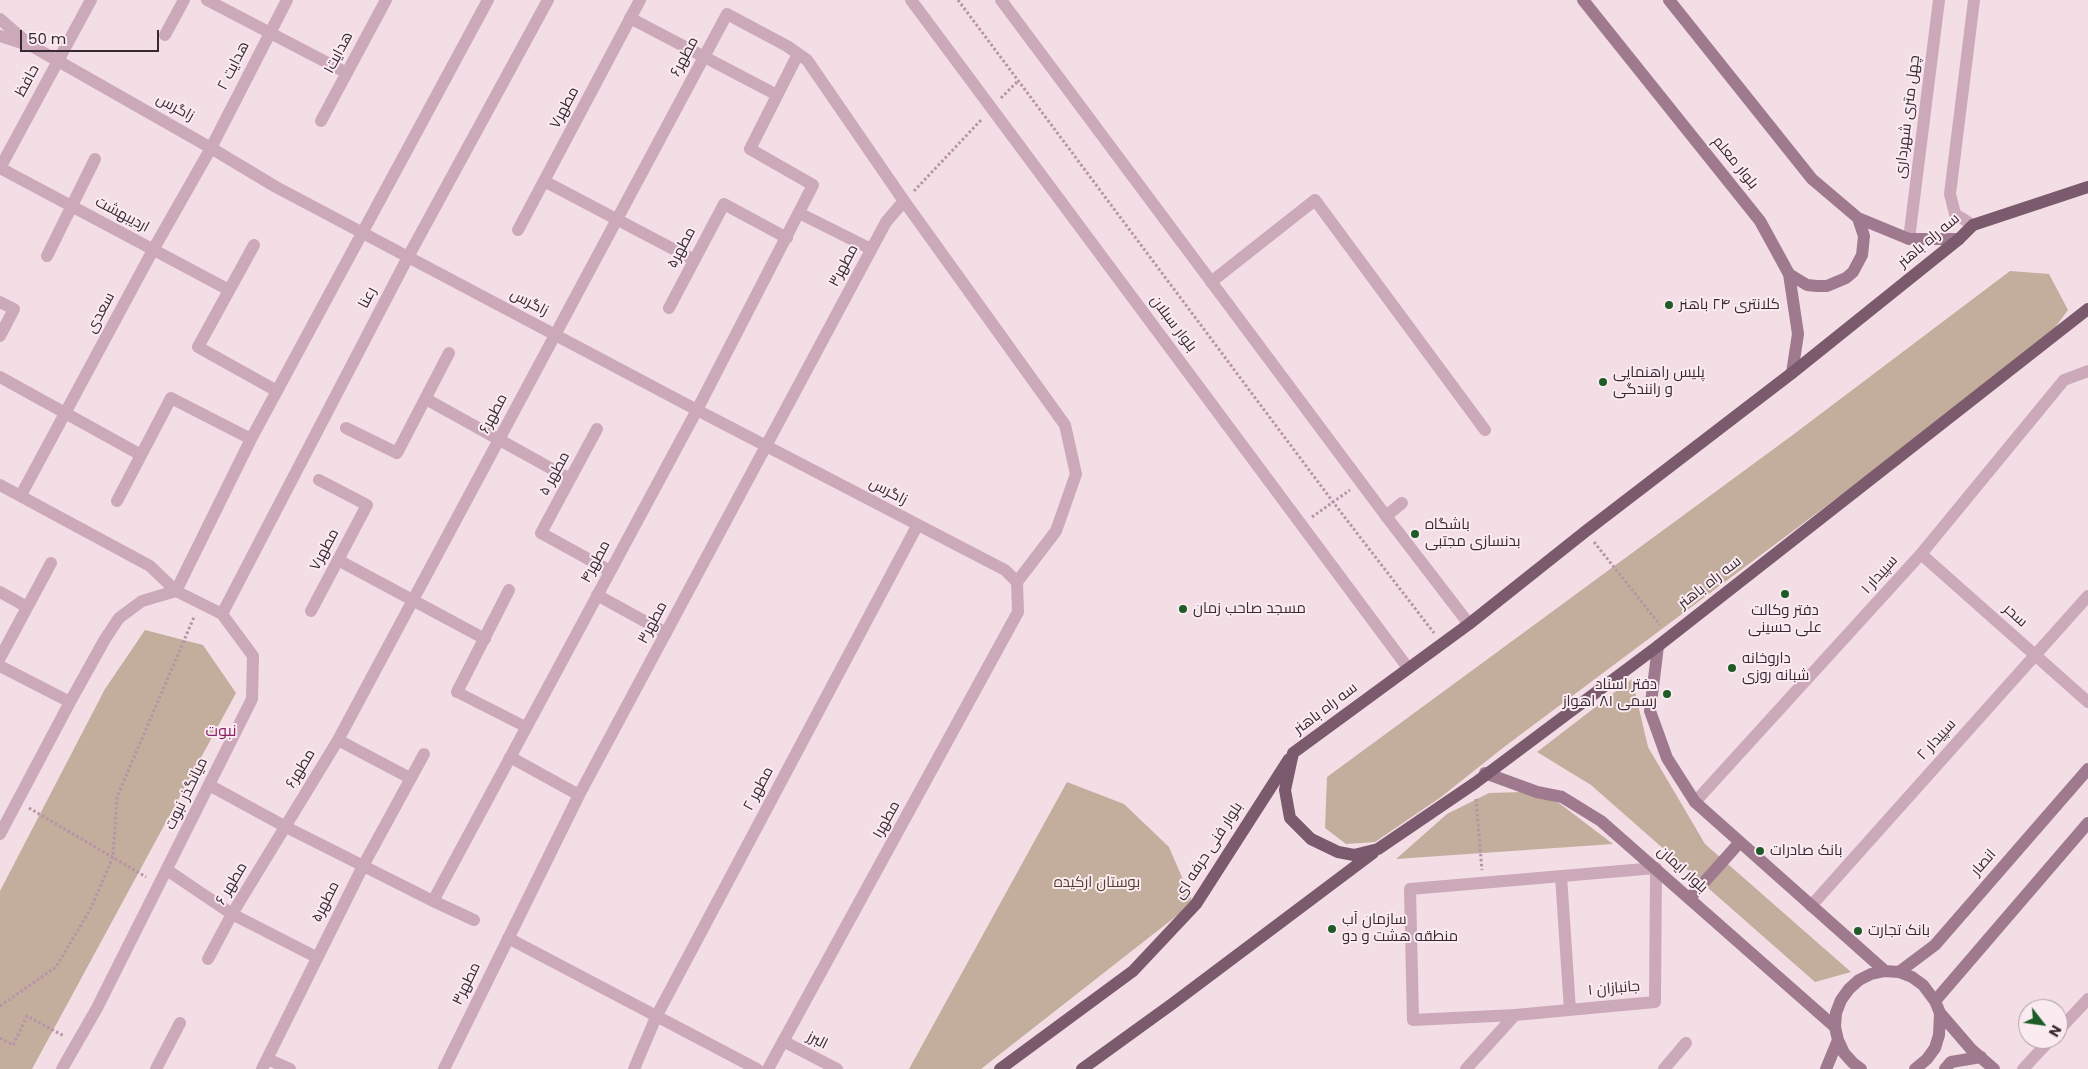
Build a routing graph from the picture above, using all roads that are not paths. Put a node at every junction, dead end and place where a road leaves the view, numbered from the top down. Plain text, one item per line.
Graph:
1 (91, 0) edge
2 (184, 0) edge
3 (207, 0) edge
4 (287, 0) edge
5 (386, 0) edge
6 (488, 0) edge
7 (548, 0) edge
8 (640, 0) edge
9 (911, 0) edge
10 (1001, 0) edge
11 (1583, 0) edge
12 (1668, 0) edge
13 (1939, 0) edge
14 (1974, 0) edge
15 (630, 18) junction
16 (0, 19) edge
17 (269, 33) junction
18 (165, 35) dead end
19 (0, 36) edge
20 (30, 45) junction
21 (798, 54) junction
22 (704, 56) junction
23 (57, 61) junction
24 (347, 73) junction
25 (777, 95) junction
26 (321, 121) dead end
27 (212, 148) junction
28 (95, 159) dead end
29 (0, 168) edge
30 (544, 181) junction
31 (2088, 187) edge
32 (904, 201) junction
33 (71, 206) junction
34 (799, 213) junction
35 (1858, 218) junction
36 (616, 220) junction
37 (1972, 226) junction
38 (518, 230) dead end
39 (362, 232) junction
40 (787, 238) junction
41 (1909, 239) junction
42 (1959, 239) junction
43 (254, 244) dead end
44 (871, 249) junction
45 (153, 250) junction
46 (46, 256) dead end
47 (408, 257) junction
48 (694, 260) junction
49 (1789, 274) junction
50 (1211, 282) junction
51 (229, 290) junction
52 (0, 302) edge
53 (669, 308) dead end
54 (2088, 309) edge
55 (555, 335) junction
56 (0, 336) edge
57 (449, 353) dead end
58 (2088, 371) edge
59 (1792, 373) junction
60 (0, 377) edge
61 (277, 390) junction
62 (426, 399) junction
63 (697, 410) junction
64 (65, 413) junction
65 (346, 428) dead end
66 (597, 430) dead end
67 (1485, 430) dead end
68 (251, 439) junction
69 (499, 440) junction
70 (766, 446) junction
71 (141, 455) junction
72 (570, 479) junction
73 (319, 480) dead end
74 (0, 485) edge
75 (21, 495) junction
76 (117, 501) dead end
77 (1402, 503) dead end
78 (1386, 516) junction
79 (917, 526) junction
80 (1921, 554) junction
81 (338, 560) junction
82 (51, 563) dead end
83 (610, 571) junction
84 (1017, 582) junction
85 (509, 590) dead end
86 (176, 591) junction
87 (0, 592) edge
88 (598, 595) junction
89 (2088, 596) edge
90 (413, 600) junction
91 (27, 607) junction
92 (311, 610) dead end
93 (222, 614) junction
94 (1469, 624) junction
95 (666, 632) junction
96 (485, 639) junction
97 (1658, 646) junction
98 (2035, 655) junction
99 (0, 658) edge
100 (0, 666) edge
101 (1408, 668) junction
102 (457, 692) joint
103 (70, 702) junction
104 (2088, 702) edge
105 (526, 728) junction
106 (338, 740) junction
107 (1293, 753) junction
108 (424, 754) dead end
109 (510, 757) junction
110 (2088, 769) edge
111 (1486, 773) junction
112 (410, 778) junction
113 (209, 785) junction
114 (579, 795) junction
115 (1695, 802) junction
116 (2088, 823) edge
117 (286, 827) junction
118 (0, 834) edge
119 (1740, 842) junction
120 (1378, 849) junction
121 (363, 866) junction
122 (1656, 868) junction
123 (167, 870) junction
124 (1561, 876) junction
125 (1690, 898) junction
126 (433, 901) junction
127 (1811, 906) junction
128 (232, 914) junction
129 (474, 920) dead end
130 (508, 938) junction
131 (316, 957) junction
132 (208, 959) dead end
133 (1885, 972) junction
134 (1899, 972) junction
135 (2088, 999) edge
136 (1935, 1000) junction
137 (1570, 1010) junction
138 (1940, 1013) junction
139 (1515, 1015) junction
140 (656, 1017) junction
141 (2068, 1021) edge
142 (180, 1024) dead end
143 (1835, 1027) junction
144 (1838, 1040) junction
145 (783, 1041) junction
146 (1686, 1043) dead end
147 (2042, 1049) edge
148 (1981, 1057) junction
149 (264, 1064) edge
150 (62, 1069) edge
151 (156, 1069) edge
152 (290, 1069) edge
153 (444, 1069) edge
154 (634, 1069) edge
155 (757, 1069) edge
156 (768, 1069) edge
157 (837, 1069) edge
158 (1000, 1069) edge
159 (1082, 1069) edge
160 (1466, 1069) edge
161 (1664, 1069) edge
162 (1826, 1069) edge
163 (1861, 1069) edge
164 (1915, 1069) edge
165 (1945, 1069) edge
166 (1994, 1069) edge
167 (2023, 1069) edge

1 - 23 street, حافظ
2 - 18 street
3 - 17 street
4 - 17 street, هدایت ۲
5 - 24 street, هدایت۱
6 - 39 street
7 - 47 street, رعنا
8 - 15 street, مطهر۷
9 - 101 street, بلوار سبلان
10 - 50 street
11 - 49 main road, بلوار معلم
12 - 35 main road
13 - 41 street, چهل متری شهرداری
14 - 37 street
15 - 22 street
15 - 30 street, مطهر۷
16 - 20 street, زاگرس
17 - 24 street
17 - 27 street, هدایت ۲
19 - 20 street, زاگرس
20 - 23 street, زاگرس
21 - 22 street, مطهر۶
21 - 25 street
21 - 32 street
22 - 25 street
22 - 36 street, مطهر۶
23 - 27 street, زاگرس
23 - 29 street, حافظ
24 - 26 street, هدایت۱
25 - 34 street, مطهر۴
27 - 39 street, زاگرس
27 - 45 street, سعدی
28 - 33 street
29 - 33 street, اردیبهشت
30 - 36 street
30 - 38 street, مطهر۷
31 - 37 main road, سه راه باهنر
32 - 44 street, مطهر۳
32 - 84 street
33 - 45 street, اردیبهشت
33 - 46 street
34 - 40 street, مطهر۴
34 - 44 street
35 - 41 main road
35 - 49 main road
36 - 48 street
36 - 55 street, مطهر۶
37 - 42 main road, سه راه باهنر
39 - 47 street, زاگرس
39 - 61 street
40 - 48 street, مطهر۵
40 - 63 street, مطهر۴
41 - 42 main road
42 - 59 main road, سه راه باهنر
43 - 51 street
44 - 70 street, مطهر۳
45 - 51 street, اردیبهشت
45 - 64 street, سعدی
47 - 55 street, زاگرس
47 - 93 street, رعنا
48 - 53 street, مطهر۵
49 - 59 main road, بلوار معلم
50 - 67 street
50 - 78 street
51 - 61 street
52 - 56 street
54 - 97 main road, سه راه باهنر
55 - 63 street, زاگرس
55 - 69 street, مطهر۶
57 - 62 street
58 - 80 street, سپیدار ۱
59 - 94 main road, سه راه باهنر
60 - 64 street
61 - 68 street
62 - 65 street
62 - 69 street
63 - 70 street, زاگرس
63 - 83 street, مطهر۴
64 - 71 street
64 - 75 street, سعدی
66 - 72 street, مطهر ۵
68 - 71 street
68 - 86 street
69 - 72 street
69 - 90 street, مطهر۶
70 - 79 street, زاگرس
70 - 95 street, مطهر۳
71 - 76 street
72 - 83 street, مطهر ۵
73 - 81 street, مطهر۷
74 - 75 street, میانگذر نبوت
75 - 86 street, میانگذر نبوت
77 - 78 street
78 - 94 street
79 - 84 street, زاگرس
79 - 140 street, مطهر ۲
80 - 98 street, سحر
80 - 115 street, سپیدار ۱
81 - 90 street
81 - 92 street, مطهر۷
82 - 91 street
83 - 88 street, مطهر۴
84 - 145 street, مطهر۱
85 - 96 street
86 - 93 street, میانگذر نبوت
86 - 103 street
87 - 91 street
88 - 95 street
88 - 105 street, مطهر۴
89 - 98 street, سپیدار ۲
90 - 96 street
90 - 106 street, مطهر۶
91 - 99 street
93 - 113 street, میانگذر نبوت
94 - 101 main road, سه راه باهنر
95 - 114 street, مطهر۳
96 - 102 street
97 - 111 main road, سه راه باهنر
97 - 115 main road
98 - 104 street, سحر
98 - 127 street, سپیدار ۲
100 - 103 street
101 - 107 main road, سه راه باهنر
102 - 105 lane
103 - 118 street
105 - 109 street, مطهر۴
106 - 112 street
106 - 117 street, مطهر۶
107 - 120 main road, سه راه باهنر
107 - 158 main road, بلوار فنی حرفه ای
108 - 112 street, مطهر۵
109 - 114 street
109 - 126 street, مطهر۴
110 - 134 main road, انصار
111 - 120 main road, سه راه باهنر
111 - 122 main road, بلوار ایمان
112 - 121 street, مطهر۵
113 - 117 street
113 - 123 street, میانگذر نبوت
114 - 130 street, مطهر۳
115 - 119 main road
116 - 136 main road
117 - 121 street
117 - 128 street, مطهر ۶
119 - 125 main road
119 - 127 main road
120 - 159 main road
121 - 126 street
121 - 131 street, مطهر۵
122 - 124 street
122 - 125 main road, بلوار ایمان
122 - 137 street, جانبازان ۱
123 - 128 street
123 - 150 street, میانگذر نبوت
124 - 137 street
124 - 139 street, جانبازان ۱
125 - 143 main road, بلوار ایمان
126 - 129 street
127 - 133 main road
128 - 131 street
128 - 132 street, مطهر ۶
130 - 140 street
130 - 153 street, مطهر۳
131 - 149 street, مطهر۵
133 - 134 main road
133 - 143 main road
134 - 136 main road
135 - 141 street
136 - 138 main road
137 - 139 street, جانبازان ۱
138 - 148 main road
138 - 164 main road
139 - 160 street
140 - 154 street, مطهر ۲
140 - 155 street
142 - 151 street
143 - 144 main road
144 - 162 main road
144 - 163 main road
145 - 156 street, مطهر۱
145 - 157 street, البرز
146 - 161 street
147 - 167 street
148 - 165 main road
148 - 166 main road
149 - 152 street

